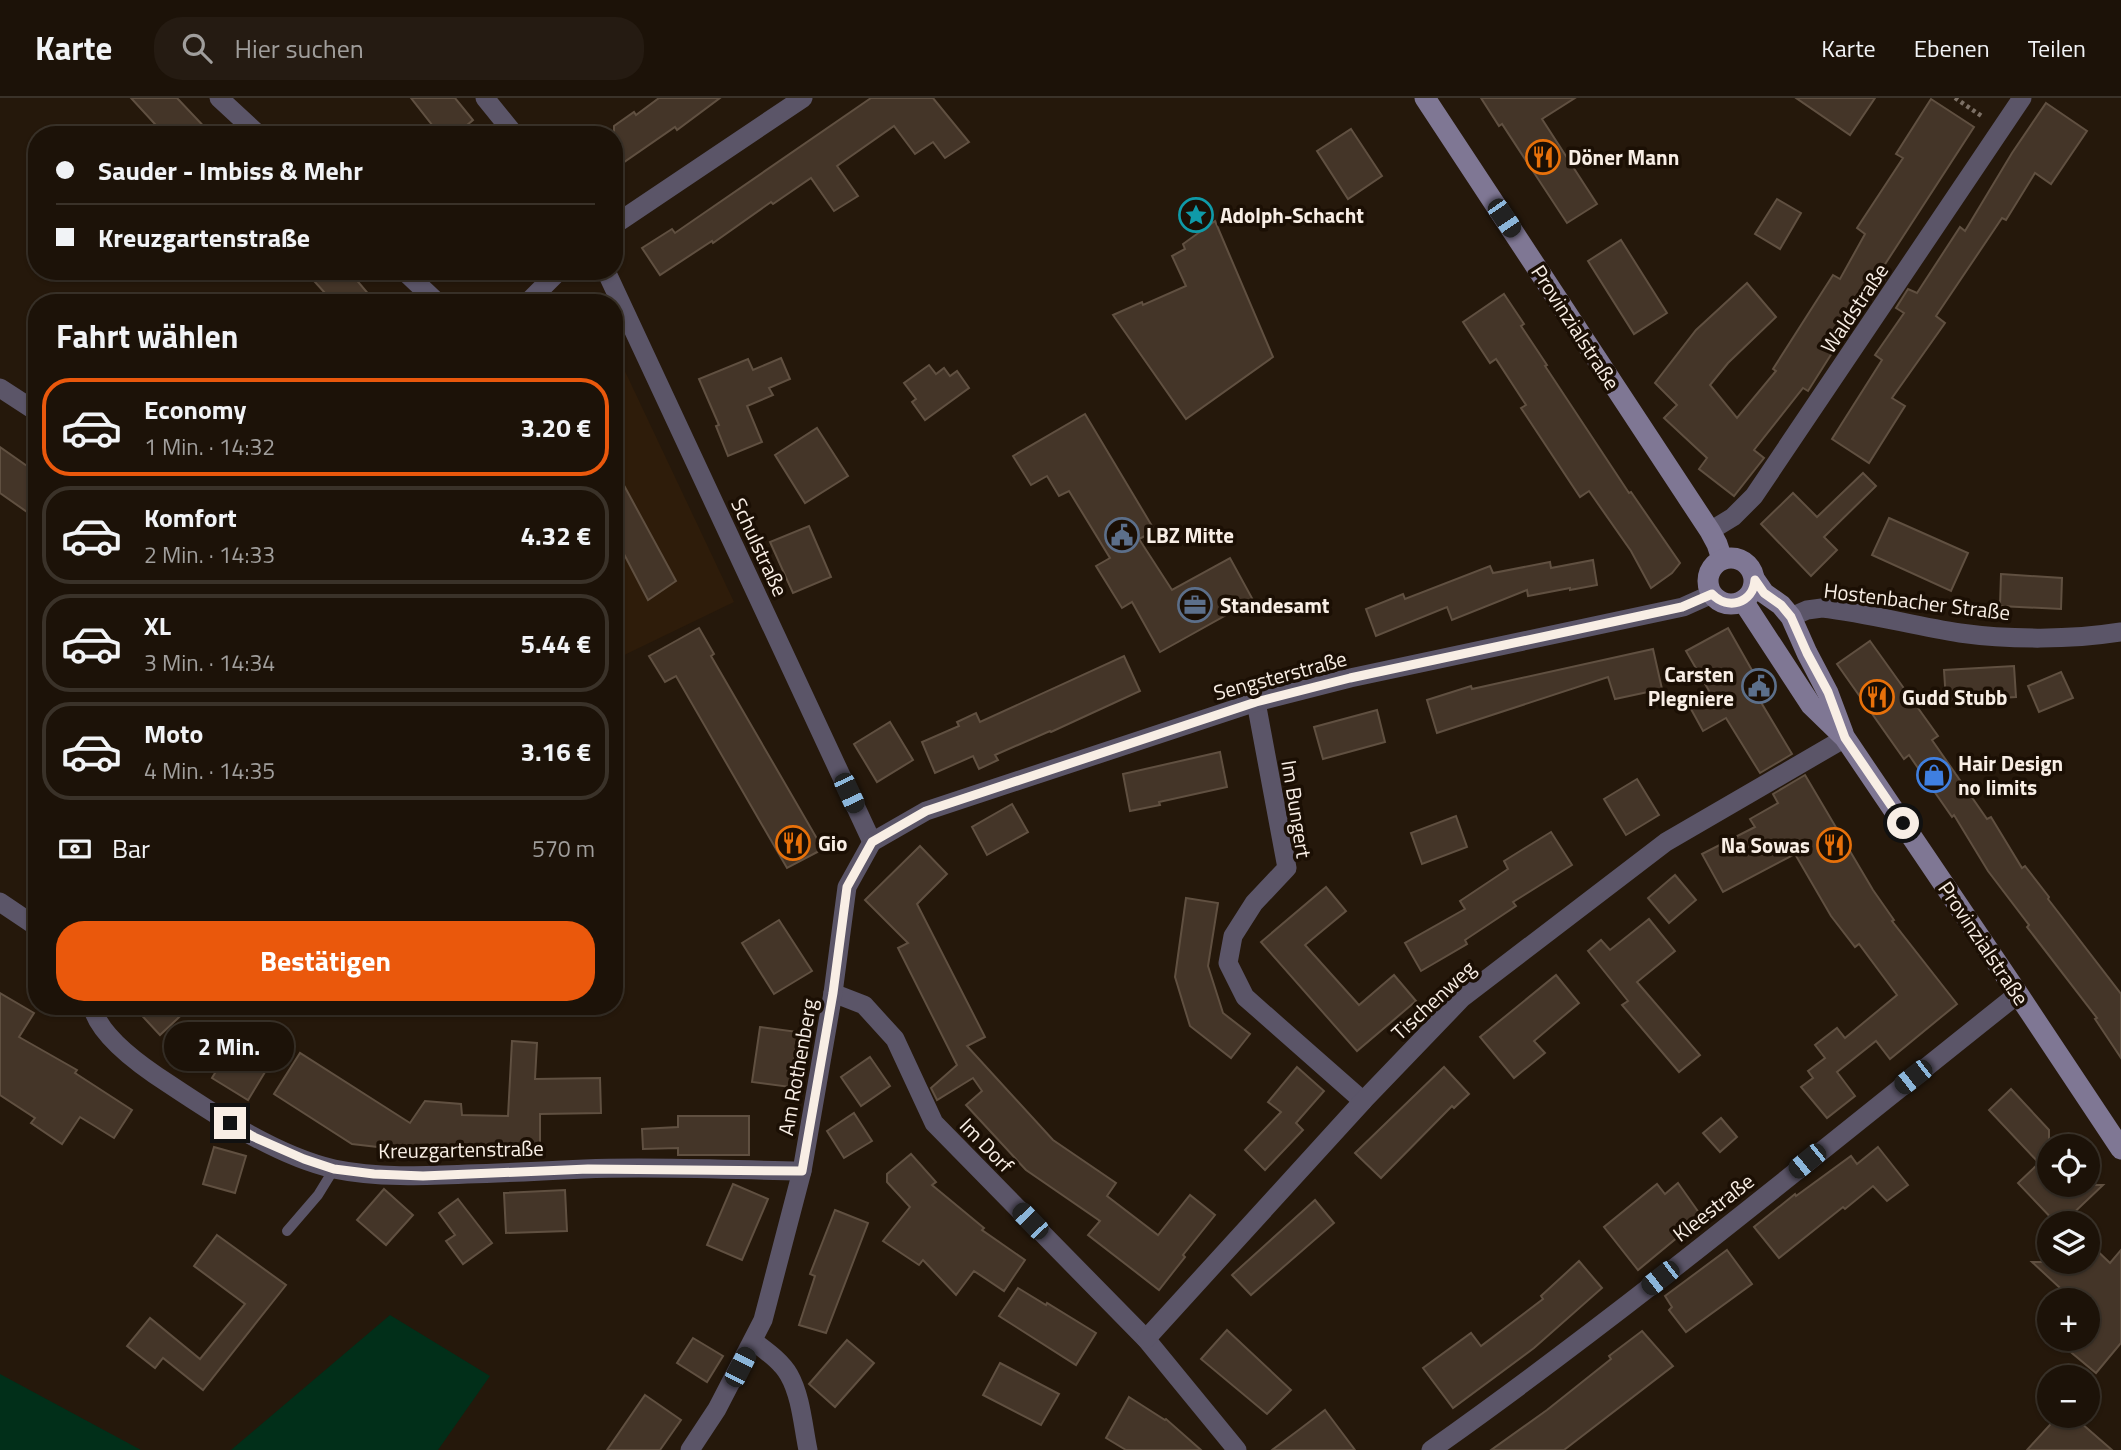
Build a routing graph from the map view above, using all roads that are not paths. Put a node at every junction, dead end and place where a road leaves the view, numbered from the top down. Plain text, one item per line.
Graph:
1 (219, 98) edge
2 (485, 98) edge
3 (803, 98) edge
4 (1425, 98) edge
5 (2022, 98) edge
6 (249, 126) edge
7 (508, 126) edge
8 (623, 219) edge
9 (414, 280) edge
10 (550, 280) edge
11 (428, 294) edge
12 (536, 294) edge
13 (623, 307) edge
14 (0, 388) edge
15 (28, 406) edge
16 (1710, 531) junction
17 (1722, 559) junction
18 (1755, 580) junction
19 (1712, 594) junction
20 (1743, 601) junction
21 (1791, 617) junction
22 (2121, 632) edge
23 (1256, 702) junction
24 (1845, 738) junction
25 (872, 842) junction
26 (0, 902) edge
27 (28, 921) edge
28 (833, 993) junction
29 (2018, 994) junction
30 (96, 1015) edge
31 (1363, 1101) junction
32 (2121, 1149) edge
33 (334, 1169) junction
34 (802, 1171) junction
35 (287, 1231) dead end
36 (1146, 1339) junction
37 (753, 1342) junction
38 (690, 1450) edge
39 (808, 1450) edge
40 (1237, 1450) edge
41 (1431, 1450) edge

1 - 6 street
2 - 7 street
3 - 8 street
4 - 16 street, Provinzialstraße
5 - 16 street, Waldstraße
9 - 11 street
10 - 12 street
13 - 25 street, Schulstraße
14 - 15 street
16 - 17 street, Provinzialstraße
17 - 18 street, Provinzialstraße
17 - 19 street
18 - 20 street
18 - 21 street, Provinzialstraße
19 - 20 street
19 - 23 street, Sengsterstraße
20 - 24 street, Provinzialstraße
21 - 22 street, Hostenbacher Straße
21 - 24 street, Provinzialstraße
23 - 25 street, Sengsterstraße
23 - 31 street, Im Bungert
24 - 29 street, Provinzialstraße
24 - 31 street, Tischenweg
25 - 28 street, Am Rothenberg
26 - 27 street
28 - 34 street, Am Rothenberg
28 - 36 street, Im Dorf
29 - 32 street, Provinzialstraße
29 - 41 street, Kleestraße
30 - 33 street, Kreuzgartenstraße
31 - 36 street, Tischenweg
33 - 34 street, Kreuzgartenstraße
33 - 35 lane
34 - 37 street, Am Rothenberg
36 - 40 street, Im Dorf
37 - 38 street, Am Rothenberg
37 - 39 street

